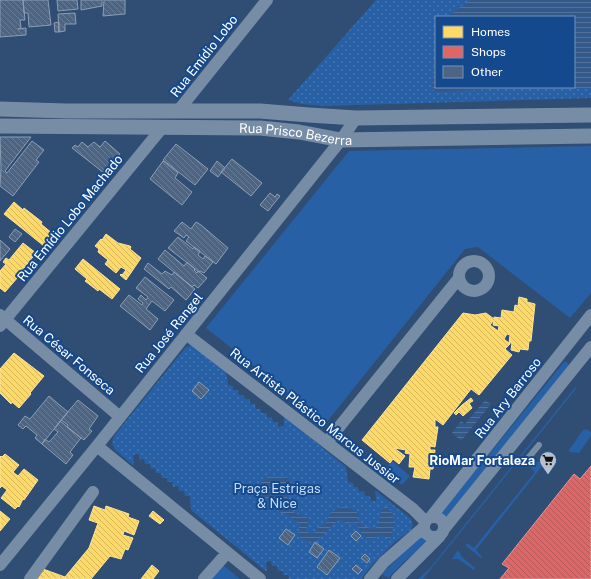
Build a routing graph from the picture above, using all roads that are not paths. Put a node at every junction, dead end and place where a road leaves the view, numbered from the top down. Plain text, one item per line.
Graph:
1 (266, 0) edge
2 (0, 109) edge
3 (66, 111) junction
4 (178, 111) junction
5 (591, 115) edge
6 (356, 118) junction
7 (0, 126) edge
8 (66, 127) junction
9 (162, 128) junction
10 (591, 136) edge
11 (341, 140) junction
12 (459, 278) dead end
13 (591, 315) edge
14 (2, 320) edge
15 (186, 334) junction
16 (570, 342) junction
17 (587, 352) edge
18 (119, 416) junction
19 (327, 442) junction
20 (539, 445) dead end
21 (97, 446) junction
22 (524, 463) dead end
23 (93, 492) dead end
24 (427, 522) junction
25 (442, 533) junction
26 (227, 553) junction
27 (0, 565) edge
28 (30, 579) edge
29 (204, 579) edge
30 (260, 579) edge
31 (370, 579) edge
32 (397, 579) edge

1 - 4 street, Rua Emídio Lobo
2 - 3 street, Rua Prisco Bezerra
3 - 4 street, Rua Prisco Bezerra
3 - 8 street
4 - 6 street, Rua Prisco Bezerra
5 - 6 street, Rua Prisco Bezerra
6 - 11 street, Rua José Rangel
7 - 8 street, Rua Prisco Bezerra
8 - 9 street, Rua Prisco Bezerra
9 - 11 street, Rua Prisco Bezerra
9 - 14 street, Rua Emídio Lobo Machado
10 - 11 street, Rua Prisco Bezerra
11 - 15 street, Rua José Rangel
12 - 19 street
13 - 16 street, Rua Ary Barroso
14 - 18 street, Rua César Fonseca
15 - 18 street, Rua José Rangel
15 - 19 street, Rua Artista Plástico Marcus Jussier
16 - 17 street
16 - 24 street, Rua Ary Barroso
17 - 25 street
18 - 21 street, Rua José Rangel
19 - 24 street, Rua Artista Plástico Marcus Jussier
20 - 22 lane
21 - 26 street
21 - 27 street, Rua José Rangel
23 - 28 street
24 - 25 street
24 - 25 street
24 - 31 street, Rua Ary Barroso
25 - 32 street
26 - 29 street
26 - 30 street

